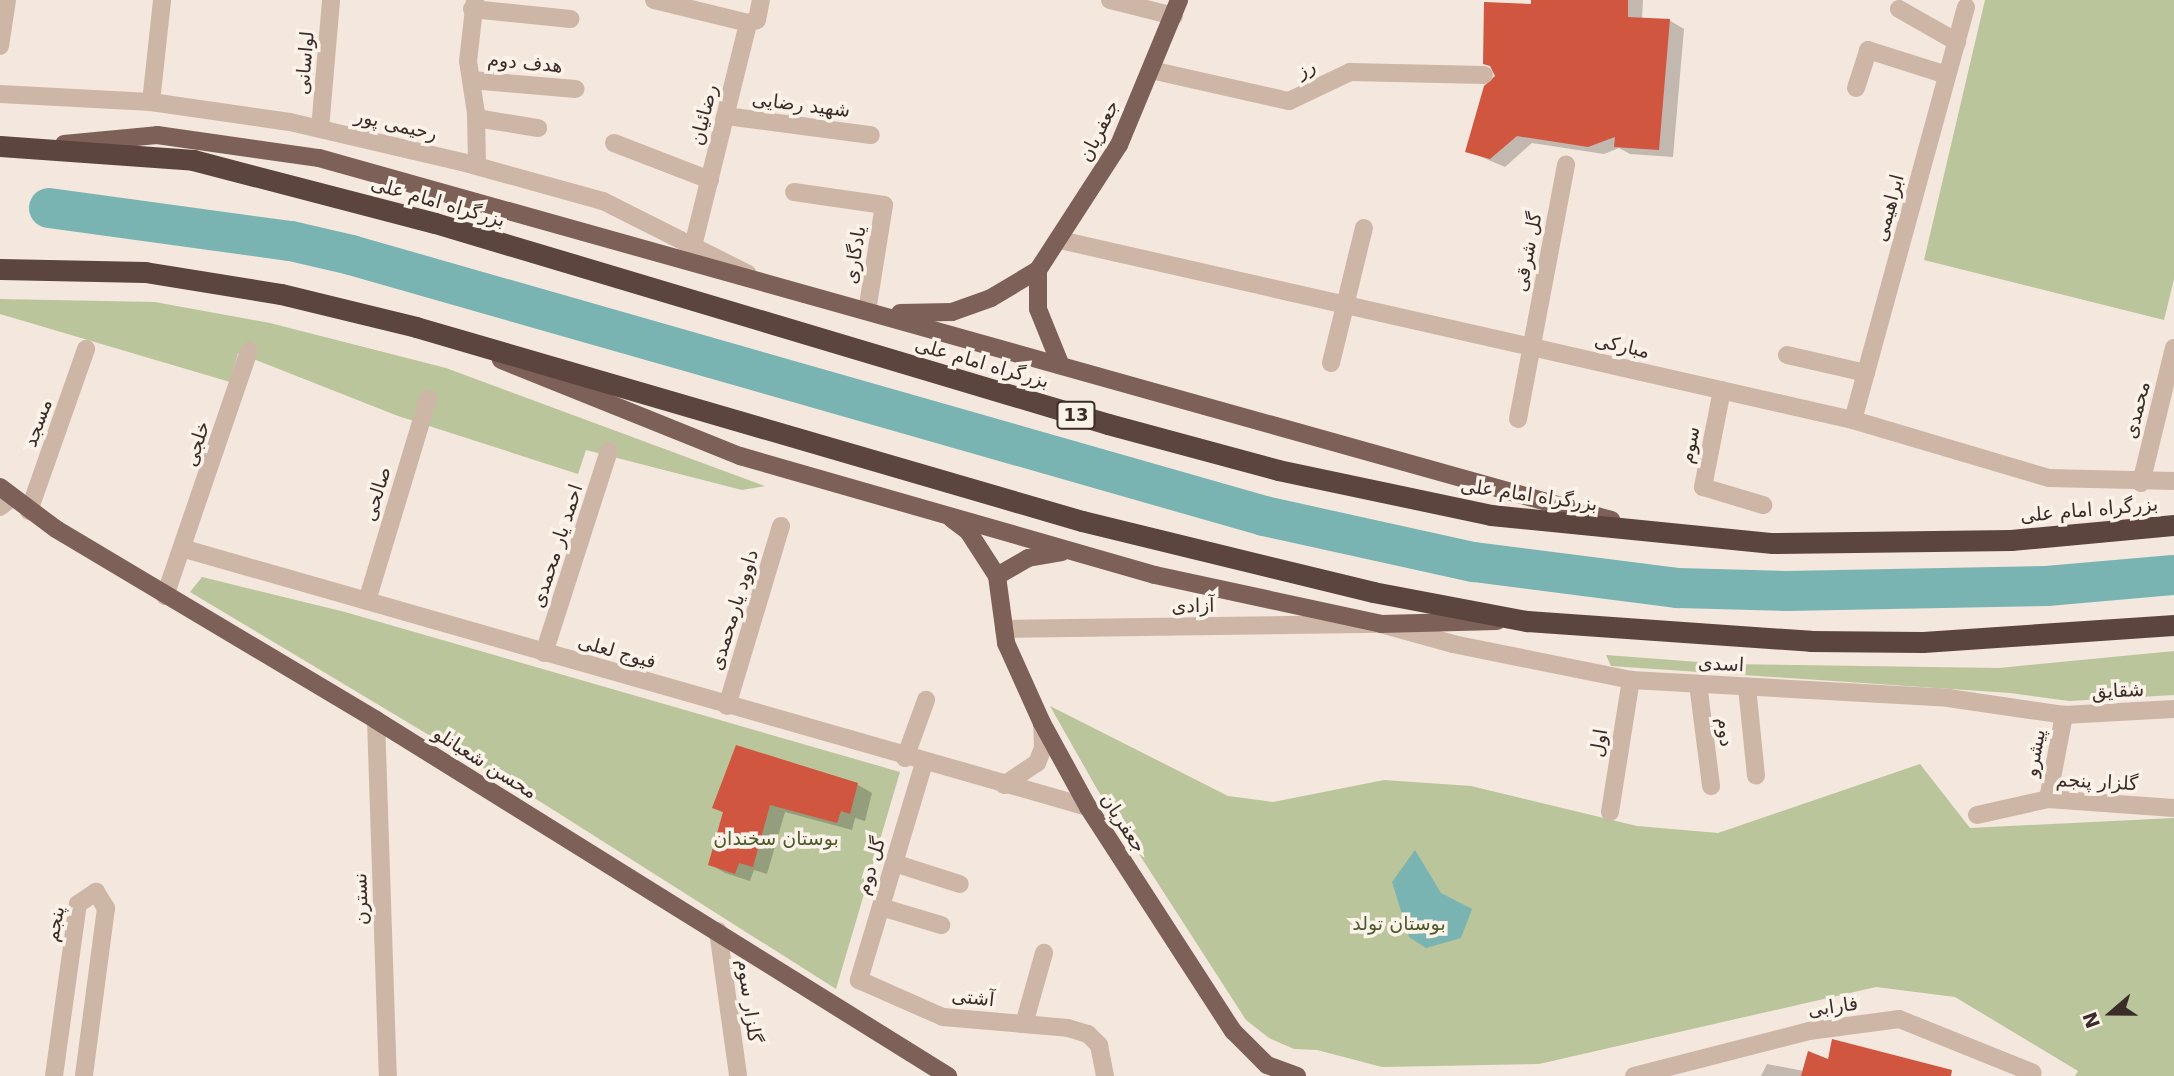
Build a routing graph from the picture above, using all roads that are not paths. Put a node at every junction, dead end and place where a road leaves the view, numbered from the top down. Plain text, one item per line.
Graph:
1 (7, 0) edge
2 (162, 0) edge
3 (331, 0) edge
4 (761, 0) edge
5 (1110, 0) edge
6 (473, 4) edge
7 (653, 5) edge
8 (1966, 7) dead end
9 (1176, 8) edge
10 (1899, 9) dead end
11 (570, 19) dead end
12 (748, 23) junction
13 (1957, 42) junction
14 (0, 46) edge
15 (1151, 70) junction
16 (1484, 75) dead end
17 (1947, 75) junction
18 (471, 80) junction
19 (1856, 88) dead end
20 (576, 89) dead end
21 (0, 94) edge
22 (151, 102) junction
23 (726, 116) junction
24 (476, 118) junction
25 (538, 128) dead end
26 (320, 129) junction
27 (870, 135) dead end
28 (614, 143) dead end
29 (41, 145) junction
30 (0, 146) edge
31 (1566, 164) dead end
32 (477, 166) junction
33 (710, 180) junction
34 (794, 192) dead end
35 (1364, 228) dead end
36 (1060, 240) junction
37 (693, 246) junction
38 (0, 269) edge
39 (1038, 270) junction
40 (761, 280) junction
41 (1343, 304) junction
42 (867, 311) junction
43 (416, 327) junction
44 (1532, 347) junction
45 (2174, 348) edge
46 (86, 349) dead end
47 (249, 351) dead end
48 (1787, 355) dead end
49 (1331, 363) dead end
50 (1062, 366) junction
51 (1866, 373) junction
52 (1722, 390) junction
53 (428, 398) dead end
54 (1518, 419) dead end
55 (1853, 420) junction
56 (610, 451) dead end
57 (2174, 481) edge
58 (2141, 483) junction
59 (4, 497) edge
60 (1763, 505) dead end
61 (29, 511) junction
62 (947, 514) junction
63 (2174, 525) edge
64 (781, 526) dead end
65 (1679, 537) junction
66 (185, 549) junction
67 (1071, 552) junction
68 (997, 576) junction
69 (165, 596) junction
70 (367, 601) junction
71 (1527, 621) junction
72 (1381, 624) junction
73 (2174, 625) edge
74 (1004, 629) junction
75 (544, 653) junction
76 (1631, 680) junction
77 (1698, 684) junction
78 (1747, 687) junction
79 (926, 700) dead end
80 (726, 706) junction
81 (2174, 709) edge
82 (2064, 715) junction
83 (376, 720) junction
84 (1042, 723) junction
85 (905, 758) junction
86 (924, 763) junction
87 (1756, 776) dead end
88 (1004, 785) junction
89 (1711, 786) dead end
90 (2048, 799) junction
91 (1088, 807) junction
92 (2174, 808) edge
93 (1609, 812) dead end
94 (1977, 815) dead end
95 (894, 863) junction
96 (960, 884) dead end
97 (881, 907) junction
98 (941, 925) dead end
99 (718, 931) junction
100 (1044, 953) dead end
101 (859, 980) joint
102 (1024, 1024) junction
103 (1267, 1072) edge
104 (2033, 1073) dead end
105 (54, 1076) edge
106 (84, 1076) edge
107 (388, 1076) edge
108 (738, 1076) edge
109 (948, 1076) edge
110 (1105, 1076) edge
111 (1297, 1076) edge
112 (1634, 1076) edge

1 - 14 street
2 - 22 street
3 - 26 street, لواسانی
4 - 12 street, رضائیان
5 - 9 street
6 - 11 street
6 - 18 street
7 - 12 street
8 - 13 street, ابراهیمی
9 - 15 main road, جعفریان
10 - 13 street
12 - 23 street, رضائیان
13 - 17 street, ابراهیمی
15 - 16 street, رز
15 - 36 main road, جعفریان
17 - 19 street
17 - 51 street, ابراهیمی
18 - 20 street, هدف دوم
18 - 24 street
21 - 22 street, رحیمی پور
22 - 26 street, رحیمی پور
23 - 27 street, شهید رضایی
23 - 33 street, رضائیان
24 - 25 street
24 - 32 street
26 - 32 street, رحیمی پور
28 - 33 street
29 - 30 highway, بزرگراه امام علی / 13
29 - 40 main road
29 - 65 highway, بزرگراه امام علی / 13
31 - 44 street, گل شرقی
32 - 37 street, رحیمی پور
33 - 37 street, رضائیان
34 - 42 street, یادگاری
35 - 41 street
36 - 39 main road, جعفریان
36 - 41 street, مبارکی
37 - 40 street, رحیمی پور
38 - 43 highway
39 - 42 main road, جعفریان
39 - 50 main road
40 - 42 main road
41 - 44 street, مبارکی
41 - 49 street
42 - 50 main road
43 - 62 main road
43 - 71 highway
44 - 52 street, مبارکی
44 - 54 street, گل شرقی
45 - 58 street, محمدی
46 - 61 street, مسجد
47 - 66 street, خلجی
48 - 51 street
50 - 65 main road
51 - 55 street, ابراهیمی
52 - 55 street, مبارکی
52 - 60 street, سوم
53 - 70 street, صالحی
55 - 58 street, مبارکی
56 - 75 street, احمد یار محمدی
57 - 58 street, مبارکی
59 - 61 main road, محسن شعبانلو
61 - 69 main road, محسن شعبانلو
62 - 67 main road
62 - 68 main road, جعفریان
63 - 65 highway, بزرگراه امام علی / 13
64 - 80 street, داوود یارمحمدی
66 - 69 street
66 - 70 street, فیوج لعلی
67 - 68 main road
67 - 72 main road
68 - 74 main road, جعفریان
69 - 83 main road, محسن شعبانلو
70 - 75 street, فیوج لعلی
71 - 72 main road
71 - 73 highway
72 - 74 street, آزادی
72 - 76 street, اسدی
74 - 84 main road, جعفریان
75 - 80 street, فیوج لعلی
76 - 77 street, اسدی
76 - 93 street, اول
77 - 78 street, اسدی
77 - 89 street, دوم
78 - 82 street, اسدی
78 - 87 street
79 - 85 street
80 - 85 street, فیوج لعلی
81 - 82 street, شقایق
82 - 90 street, پیشرو
83 - 99 main road, محسن شعبانلو
83 - 107 street, نسترن
84 - 88 street
84 - 91 main road, جعفریان
85 - 86 street, فیوج لعلی
86 - 88 street, فیوج لعلی
86 - 95 street, گل دوم
88 - 91 street, فیوج لعلی
90 - 92 street, گلزار پنجم
90 - 94 street, گلزار پنجم
91 - 103 main road, جعفریان
95 - 96 street
95 - 97 street, گل دوم
97 - 98 street
97 - 101 street, گل دوم
99 - 108 street, گلزار سوم
99 - 109 main road, محسن شعبانلو
100 - 102 street
101 - 102 street, آشتی
102 - 110 street, آشتی
103 - 111 main road
104 - 112 street, فارابی
105 - 106 street, پنجم

